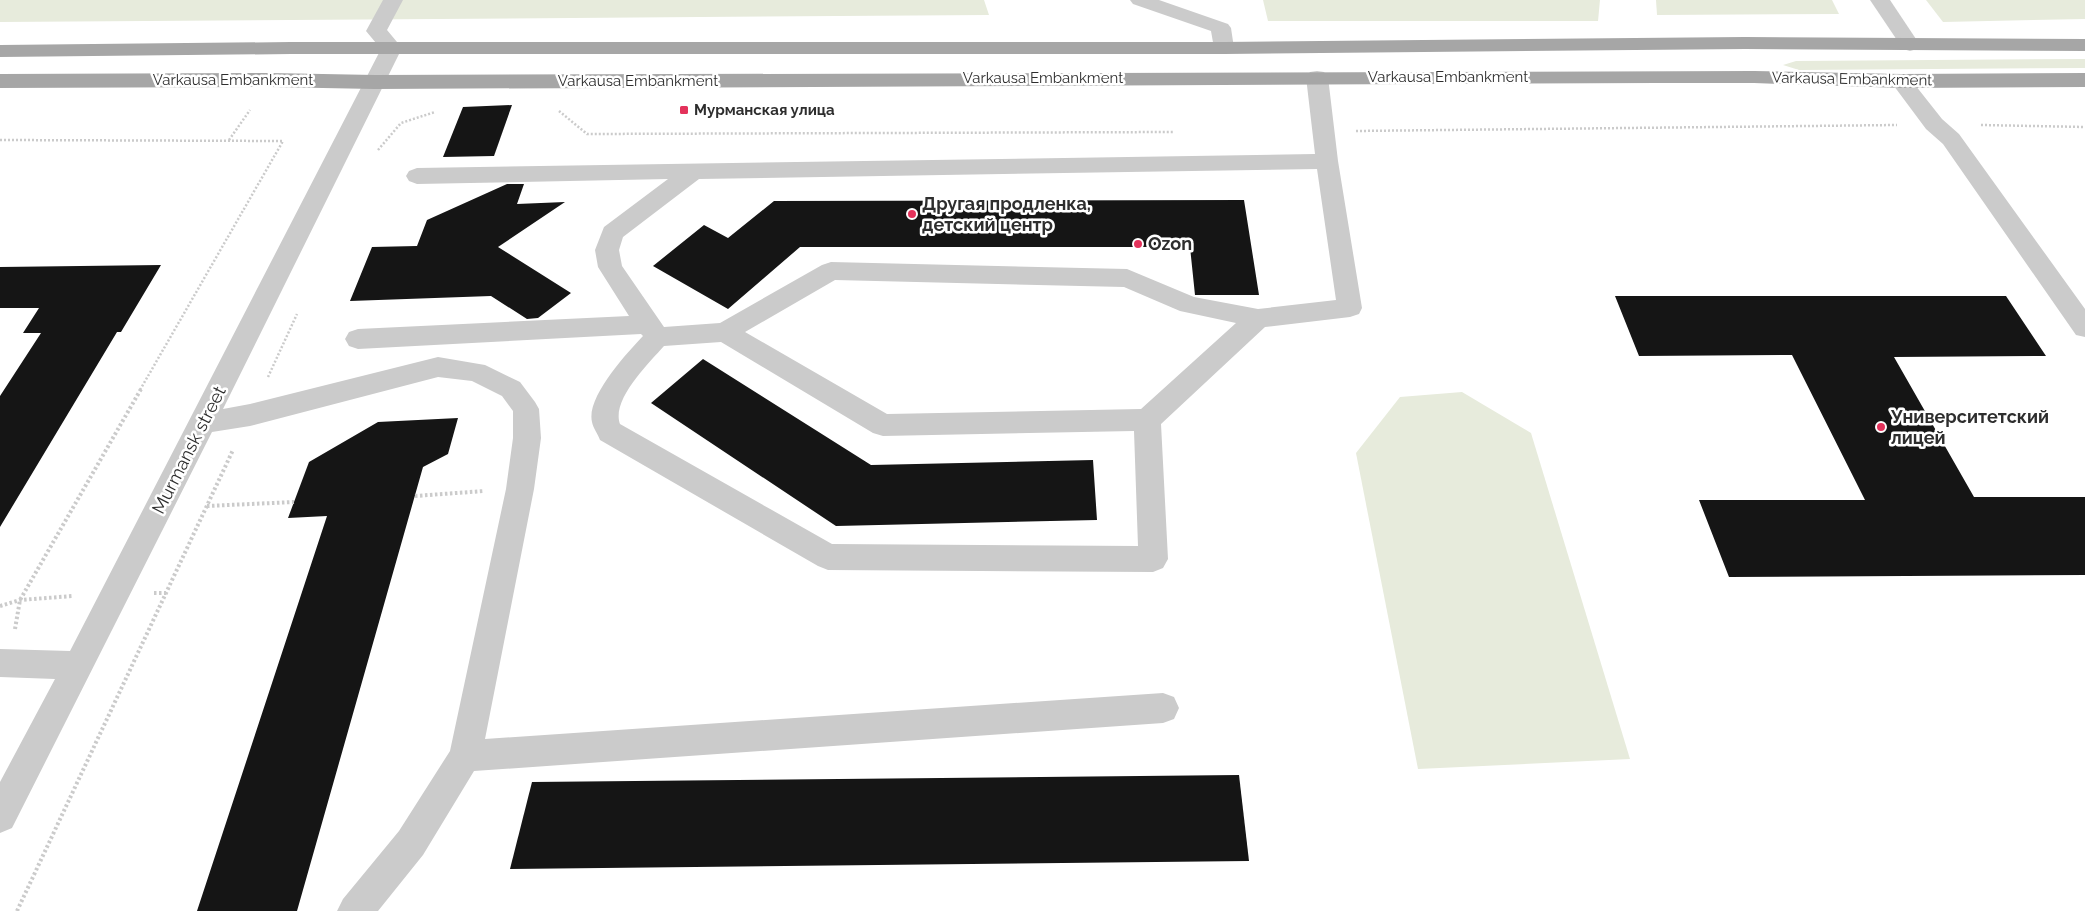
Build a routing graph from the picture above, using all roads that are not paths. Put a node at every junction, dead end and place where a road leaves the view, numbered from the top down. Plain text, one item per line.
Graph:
1 (393, 0) edge
2 (1140, 0) edge
3 (1880, 0) edge
4 (1746, 43) junction
5 (1644, 45) junction
6 (1910, 45) junction
7 (2085, 45) edge
8 (392, 48) junction
9 (846, 48) junction
10 (931, 48) junction
11 (1224, 48) junction
12 (0, 51) edge
13 (1656, 76) junction
14 (1317, 77) junction
15 (1754, 77) junction
16 (930, 79) junction
17 (841, 80) junction
18 (2085, 80) edge
19 (0, 81) edge
20 (1901, 81) junction
21 (375, 82) junction
22 (1327, 161) junction
23 (694, 171) junction
24 (417, 176) dead end
25 (1258, 318) junction
26 (2085, 328) edge
27 (653, 331) junction
28 (725, 332) junction
29 (358, 339) dead end
30 (1147, 420) junction
31 (202, 423) junction
32 (4, 663) edge
33 (77, 665) junction
34 (1163, 708) dead end
35 (465, 756) junction
36 (0, 816) edge
37 (355, 911) edge

1 - 8 street
2 - 11 street
3 - 6 street
4 - 5 main road, Varkausa Embankment
4 - 6 main road, Varkausa Embankment
4 - 15 main road
5 - 11 main road, Varkausa Embankment
5 - 13 main road
6 - 7 main road, Varkausa Embankment
8 - 9 main road, Varkausa Embankment
8 - 12 main road, Varkausa Embankment
8 - 21 street
9 - 10 main road, Varkausa Embankment
9 - 17 main road
10 - 11 main road, Varkausa Embankment
10 - 16 main road
13 - 14 main road, Varkausa Embankment
13 - 15 main road, Varkausa Embankment
14 - 16 main road, Varkausa Embankment
14 - 22 street
15 - 20 main road, Varkausa Embankment
16 - 17 main road, Varkausa Embankment
17 - 21 main road, Varkausa Embankment
18 - 20 main road, Varkausa Embankment
19 - 21 main road, Varkausa Embankment
20 - 26 street
21 - 31 street, Murmansk street
22 - 23 street
22 - 25 street
23 - 24 street
23 - 27 street
25 - 28 street
25 - 30 street
27 - 28 street
27 - 29 street
27 - 30 street
28 - 30 street
31 - 33 street, Murmansk street
31 - 35 street
32 - 33 street
33 - 36 street, Murmansk street
34 - 35 street
35 - 37 street

